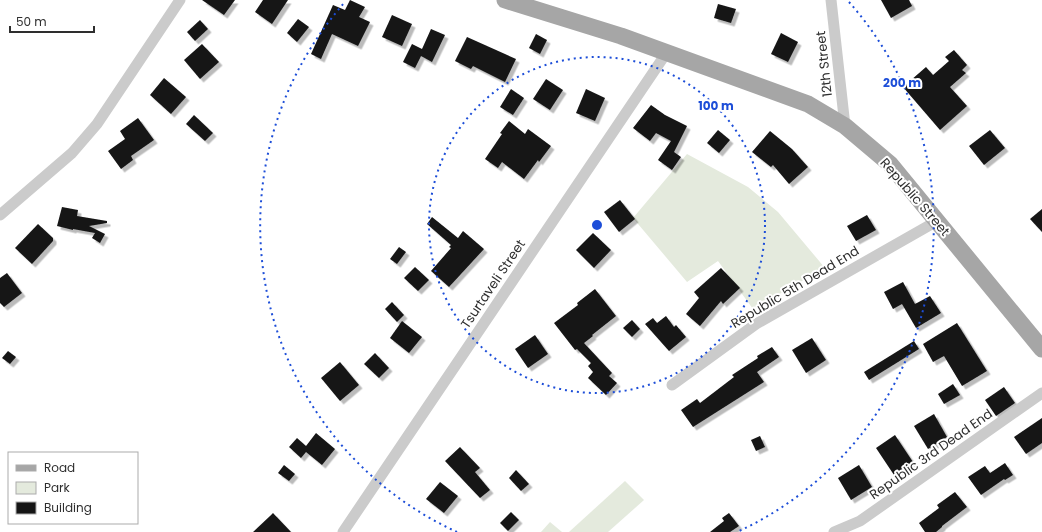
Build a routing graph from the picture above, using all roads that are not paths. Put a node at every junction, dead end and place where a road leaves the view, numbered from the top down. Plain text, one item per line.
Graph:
1 (180, 0) edge
2 (505, 0) edge
3 (831, 0) edge
4 (666, 52) junction
5 (845, 126) junction
6 (0, 215) edge
7 (937, 221) junction
8 (1042, 349) edge
9 (672, 385) dead end
10 (1042, 393) edge
11 (343, 532) edge
12 (834, 532) edge

1 - 6 street
2 - 4 main road, Republic Street
3 - 5 street, 12th Street
4 - 5 main road, Republic Street
4 - 11 street, Tsurtaveli Street
5 - 7 main road, Republic Street
7 - 8 main road, Republic Street
7 - 9 street, Republic 5th Dead End
10 - 12 street, Republic 3rd Dead End

